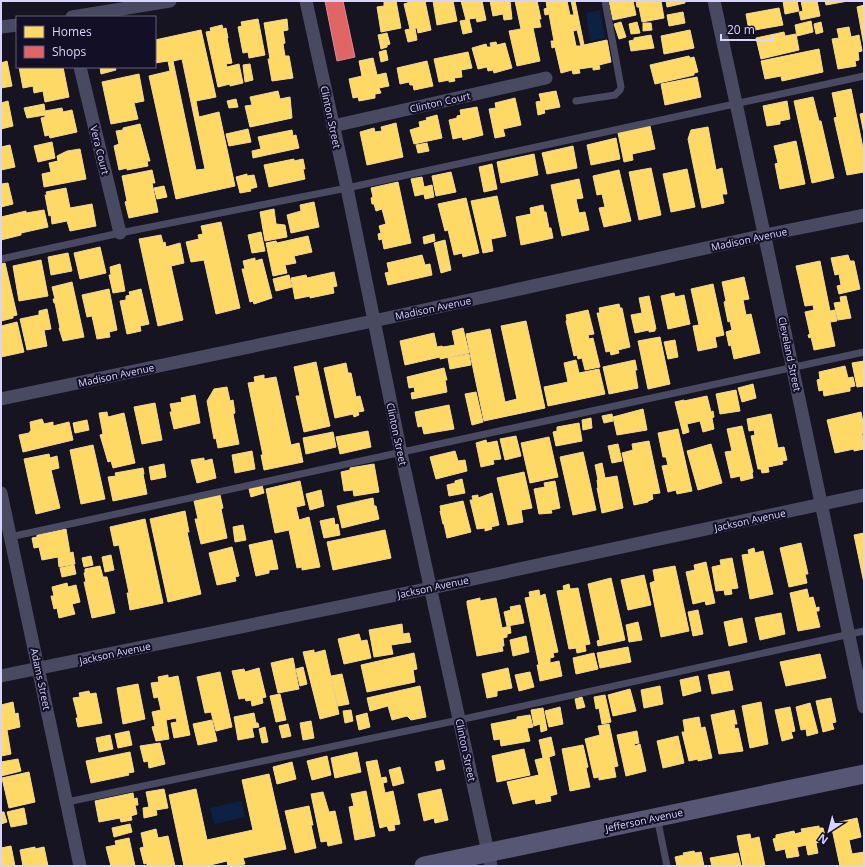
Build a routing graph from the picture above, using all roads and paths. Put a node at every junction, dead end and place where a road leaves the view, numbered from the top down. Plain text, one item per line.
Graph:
1 (170, 1) edge
2 (306, 1) edge
3 (605, 1) edge
4 (714, 1) edge
5 (78, 16) edge
6 (16, 25) edge
7 (1, 27) edge
8 (80, 68) edge
9 (864, 76) edge
10 (546, 78) dead end
11 (576, 101) dead end
12 (736, 103) junction
13 (334, 126) junction
14 (347, 188) junction
15 (864, 215) edge
16 (120, 233) junction
17 (764, 235) junction
18 (1, 259) edge
19 (374, 320) junction
20 (864, 352) edge
21 (793, 368) junction
22 (1, 399) edge
23 (401, 453) junction
24 (1, 493) edge
25 (864, 495) edge
26 (821, 505) junction
27 (10, 537) junction
28 (431, 588) junction
29 (864, 631) edge
30 (850, 634) junction
31 (38, 668) junction
32 (1, 676) edge
33 (864, 707) edge
34 (459, 720) junction
35 (864, 774) edge
36 (67, 802) junction
37 (657, 817) junction
38 (489, 859) edge
39 (80, 866) edge
40 (424, 866) edge
41 (667, 866) edge

1 - 5 street
2 - 13 street, Clinton Street
3 - 11 lane
4 - 12 street, Cleveland Street
6 - 7 street
8 - 16 street, Vera Court
9 - 12 lane
10 - 13 street, Clinton Court
12 - 14 lane
12 - 17 street, Cleveland Street
13 - 14 street, Clinton Street
14 - 16 lane
14 - 19 street, Clinton Street
15 - 17 street, Madison Avenue
16 - 18 lane
17 - 19 street, Madison Avenue
17 - 21 street, Cleveland Street
19 - 22 street, Madison Avenue
19 - 23 street, Clinton Street
20 - 21 lane
21 - 23 lane
21 - 26 street, Cleveland Street
23 - 27 lane
23 - 28 street, Clinton Street
24 - 27 street, Adams Street
25 - 26 street, Jackson Avenue
26 - 28 street, Jackson Avenue
26 - 30 street, Cleveland Street
27 - 31 street, Adams Street
28 - 31 street, Jackson Avenue
28 - 34 street, Clinton Street
29 - 30 lane
30 - 33 street, Cleveland Street
30 - 34 lane
31 - 32 street, Jackson Avenue
31 - 36 street, Adams Street
34 - 36 lane
34 - 38 street, Clinton Street
35 - 37 main road, Jefferson Avenue
36 - 39 street, Adams Street
37 - 38 main road, Jefferson Avenue
37 - 41 lane
38 - 40 main road, Jefferson Avenue

